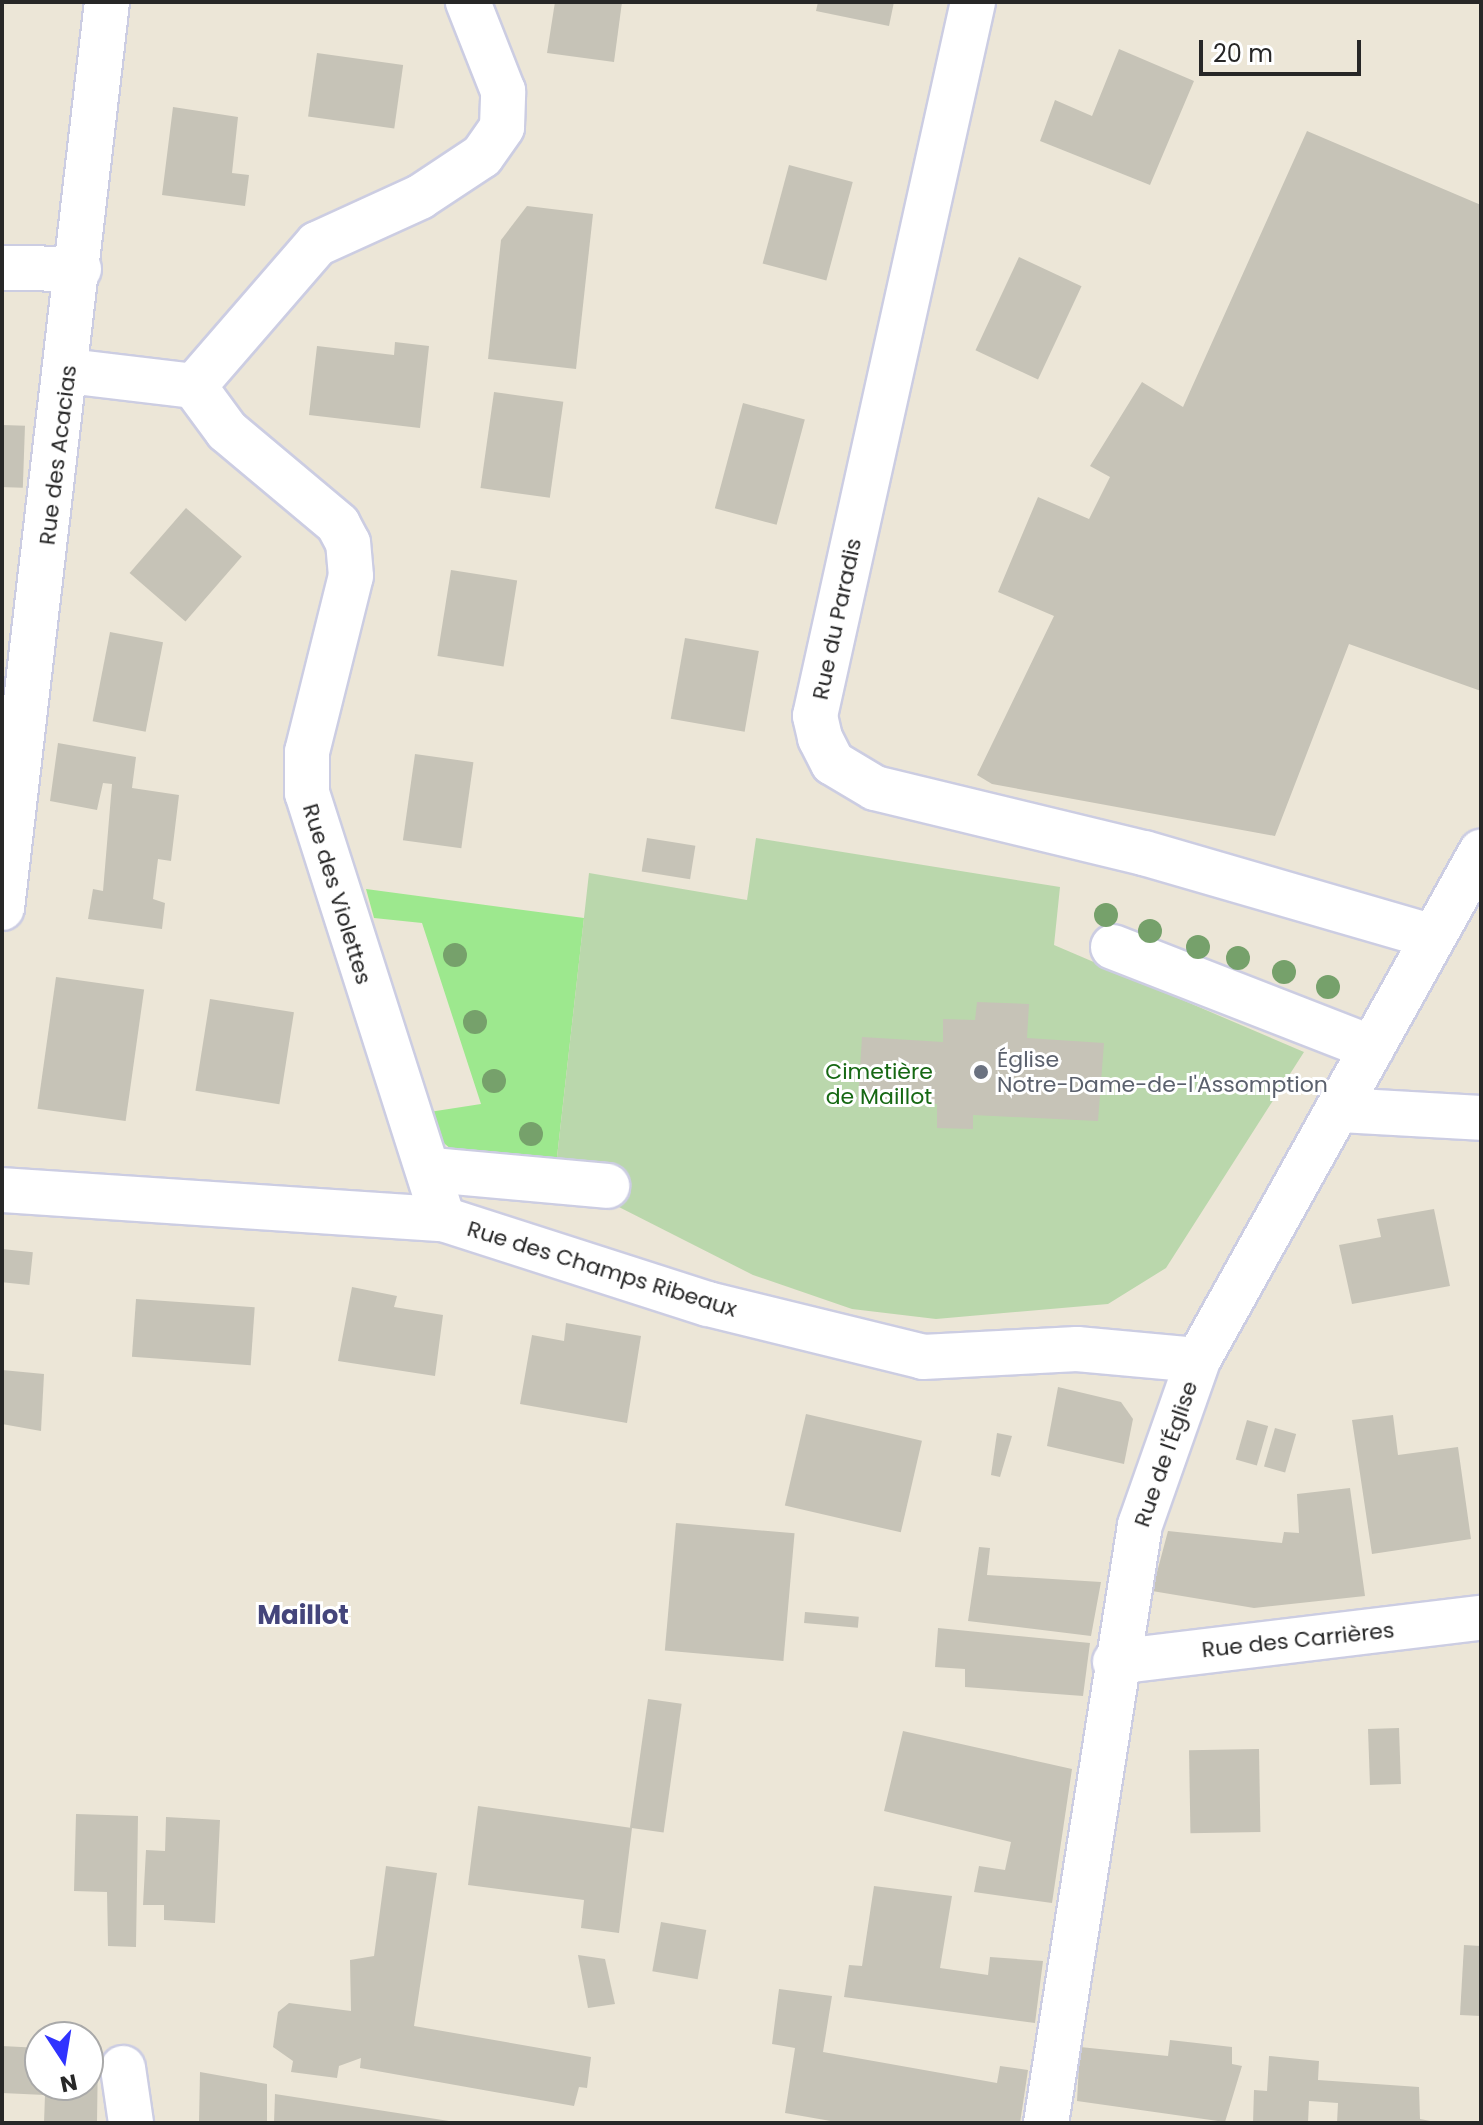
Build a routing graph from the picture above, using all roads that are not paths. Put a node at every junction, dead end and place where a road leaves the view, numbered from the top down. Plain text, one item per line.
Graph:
1 (107, 2) edge
2 (468, 2) edge
3 (973, 2) edge
4 (2, 268) edge
5 (79, 269) junction
6 (68, 371) junction
7 (194, 386) junction
8 (1481, 852) edge
9 (2, 908) edge
10 (1433, 937) junction
11 (1113, 947) dead end
12 (1372, 1048) junction
13 (1340, 1110) junction
14 (1481, 1118) edge
15 (432, 1170) junction
16 (607, 1186) dead end
17 (2, 1190) edge
18 (443, 1219) junction
19 (1198, 1360) junction
20 (1481, 1618) edge
21 (1115, 1662) junction
22 (123, 2068) dead end
23 (131, 2123) edge
24 (1046, 2123) edge

1 - 5 street, Rue des Acacias
2 - 7 street
3 - 10 street, Rue du Paradis
4 - 5 street
5 - 6 street, Rue des Acacias
6 - 7 street
6 - 9 street, Rue des Acacias
7 - 15 street, Rue des Violettes
8 - 10 street, Rue de l'Église
10 - 12 street, Rue de l'Église
11 - 12 street
12 - 13 street, Rue de l'Église
13 - 14 street
13 - 19 street, Rue de l'Église
15 - 16 street
15 - 18 street, Rue des Violettes
17 - 18 street, Rue des Champs Ribeaux
18 - 19 street, Rue des Champs Ribeaux
19 - 21 street, Rue de l'Église
20 - 21 street, Rue des Carrières
21 - 24 street, Rue de l'Église
22 - 23 street

